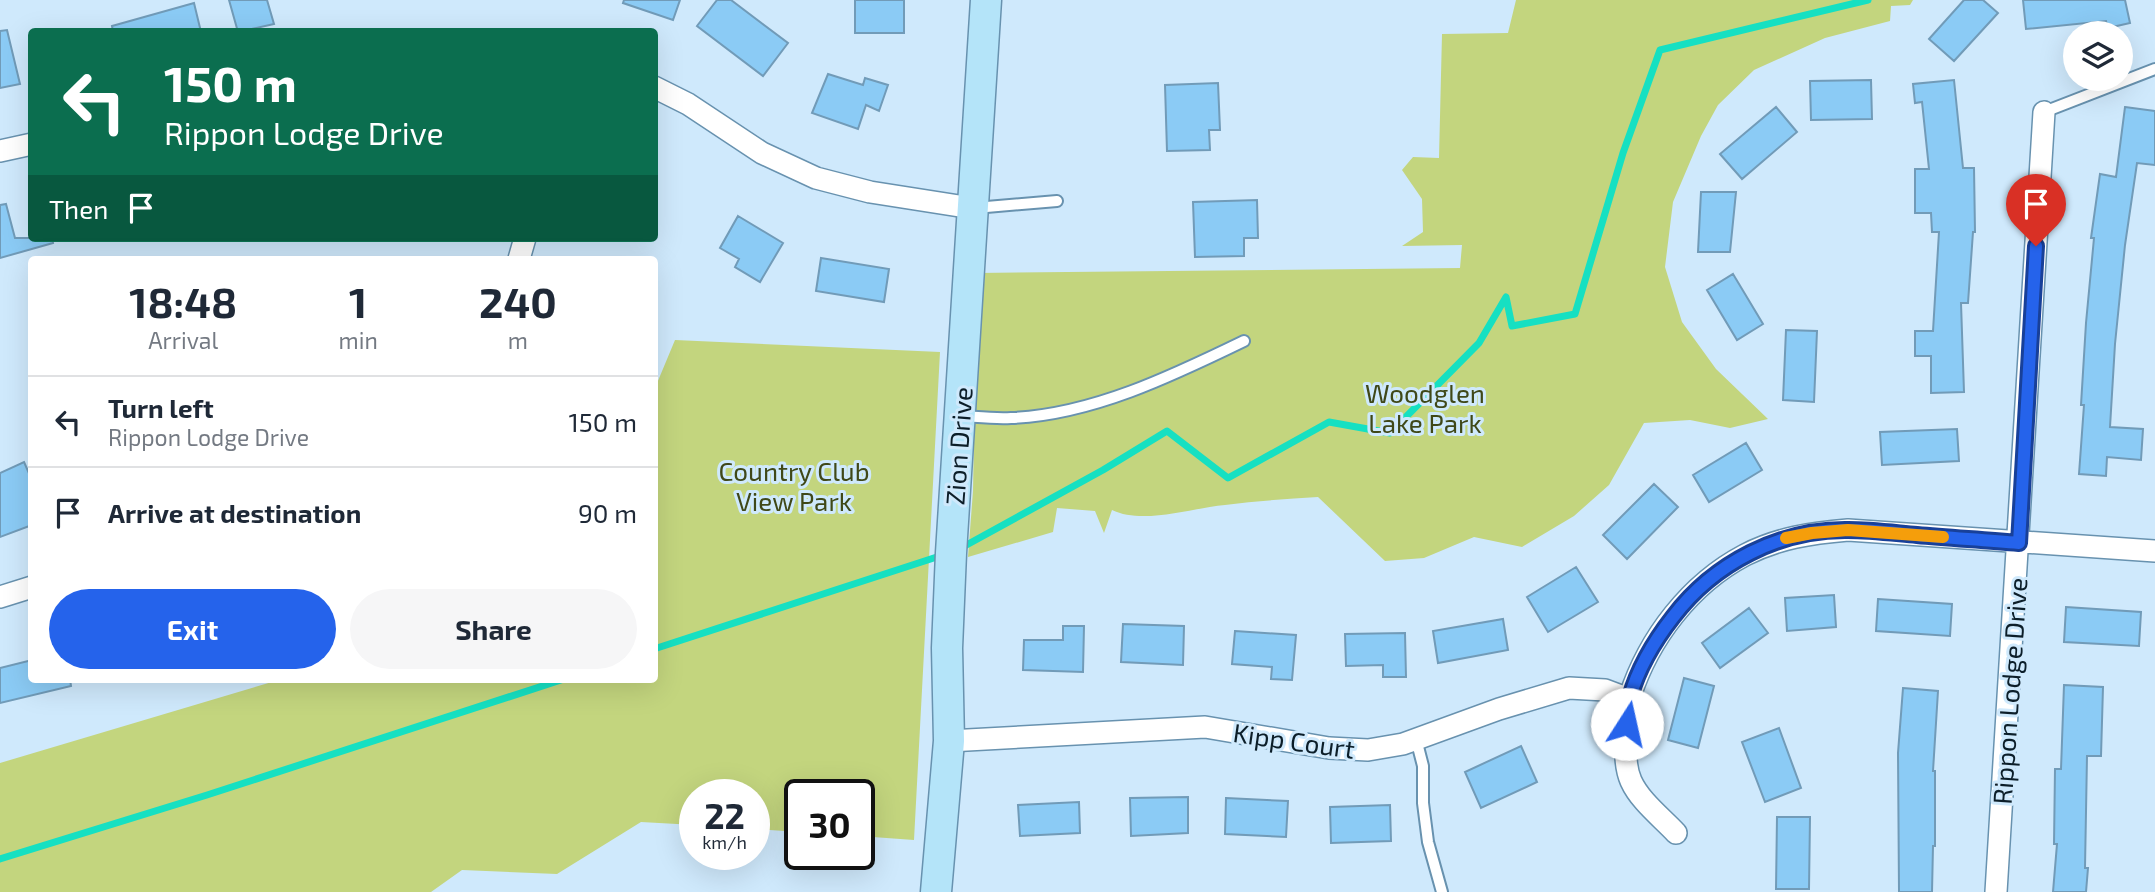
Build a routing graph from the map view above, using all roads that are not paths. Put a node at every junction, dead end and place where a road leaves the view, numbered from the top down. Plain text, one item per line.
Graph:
1 (986, 0) edge
2 (2155, 69) edge
3 (658, 89) edge
4 (2045, 112) joint
5 (28, 145) edge
6 (0, 151) edge
7 (1057, 201) dead end
8 (972, 208) junction
9 (1244, 341) dead end
10 (960, 416) junction
11 (2019, 543) junction
12 (2155, 551) edge
13 (28, 588) edge
14 (0, 597) edge
15 (1629, 699) junction
16 (1416, 739) junction
17 (949, 741) junction
18 (1676, 833) dead end
19 (936, 892) edge
20 (1442, 892) edge
21 (1996, 892) edge

1 - 8 main road, Zion Drive
2 - 4 lane
3 - 8 street
4 - 11 street, Rippon Lodge Drive
5 - 6 street
7 - 8 lane
8 - 10 main road, Zion Drive
9 - 10 lane
10 - 17 main road, Zion Drive
11 - 12 street
11 - 15 street
11 - 21 street, Rippon Lodge Drive
13 - 14 street
15 - 16 street, Kipp Court
15 - 18 street
16 - 17 street, Kipp Court
16 - 20 lane
17 - 19 main road, Zion Drive

